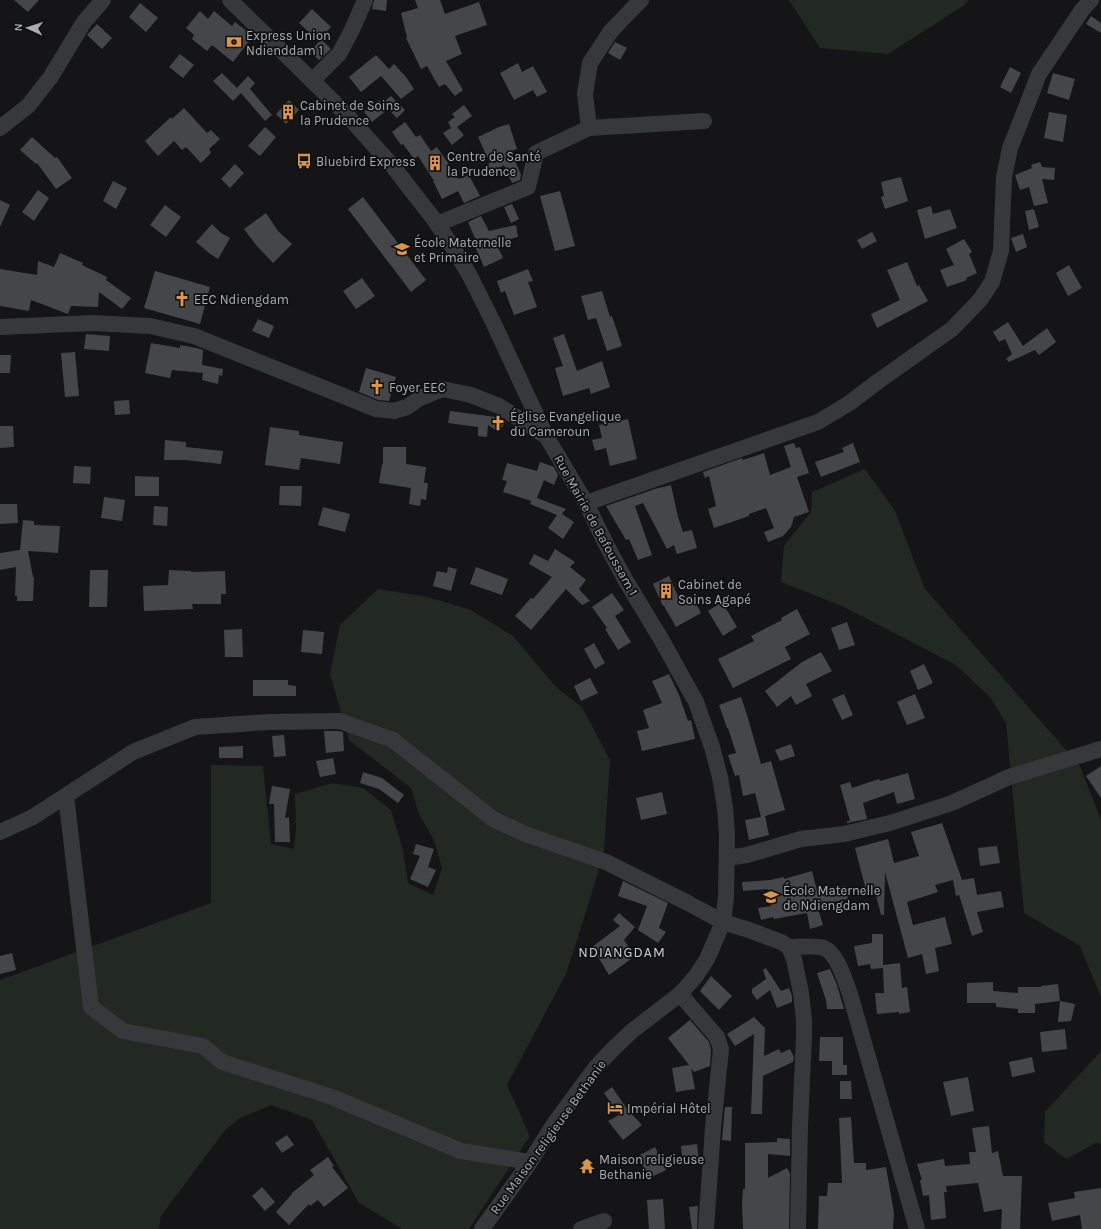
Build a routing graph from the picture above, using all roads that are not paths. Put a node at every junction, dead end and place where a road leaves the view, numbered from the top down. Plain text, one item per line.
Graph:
1 (103, 0) edge
2 (230, 0) edge
3 (365, 0) edge
4 (641, 0) edge
5 (1091, 0) edge
6 (312, 81) junction
7 (704, 121) dead end
8 (0, 128) edge
9 (588, 128) junction
10 (437, 224) junction
11 (0, 327) edge
12 (546, 436) junction
13 (586, 503) junction
14 (1101, 749) edge
15 (66, 796) junction
16 (0, 832) edge
17 (727, 858) junction
18 (723, 922) junction
19 (789, 946) junction
20 (680, 994) junction
21 (530, 1162) junction
22 (604, 1222) dead end
23 (482, 1229) edge
24 (581, 1229) edge
25 (706, 1229) edge
26 (798, 1229) edge
27 (917, 1229) edge

1 - 8 street
2 - 6 street, Rue Mairie de Bafoussam 1
3 - 6 street
4 - 9 street
5 - 13 street
6 - 10 street, Rue Mairie de Bafoussam 1
7 - 9 street
9 - 10 street
10 - 12 street, Rue Mairie de Bafoussam 1
11 - 12 street
12 - 13 street, Rue Mairie de Bafoussam 1
13 - 17 street, Rue Mairie de Bafoussam 1
14 - 17 street
15 - 16 street
15 - 18 street
15 - 21 street
17 - 18 street, Rue Maison religieuse Bethanie
18 - 19 street
18 - 20 street, Rue Maison religieuse Bethanie
19 - 26 street
19 - 27 street
20 - 21 street, Rue Maison religieuse Bethanie
20 - 25 street
21 - 23 street, Rue Maison religieuse Bethanie
22 - 24 street

